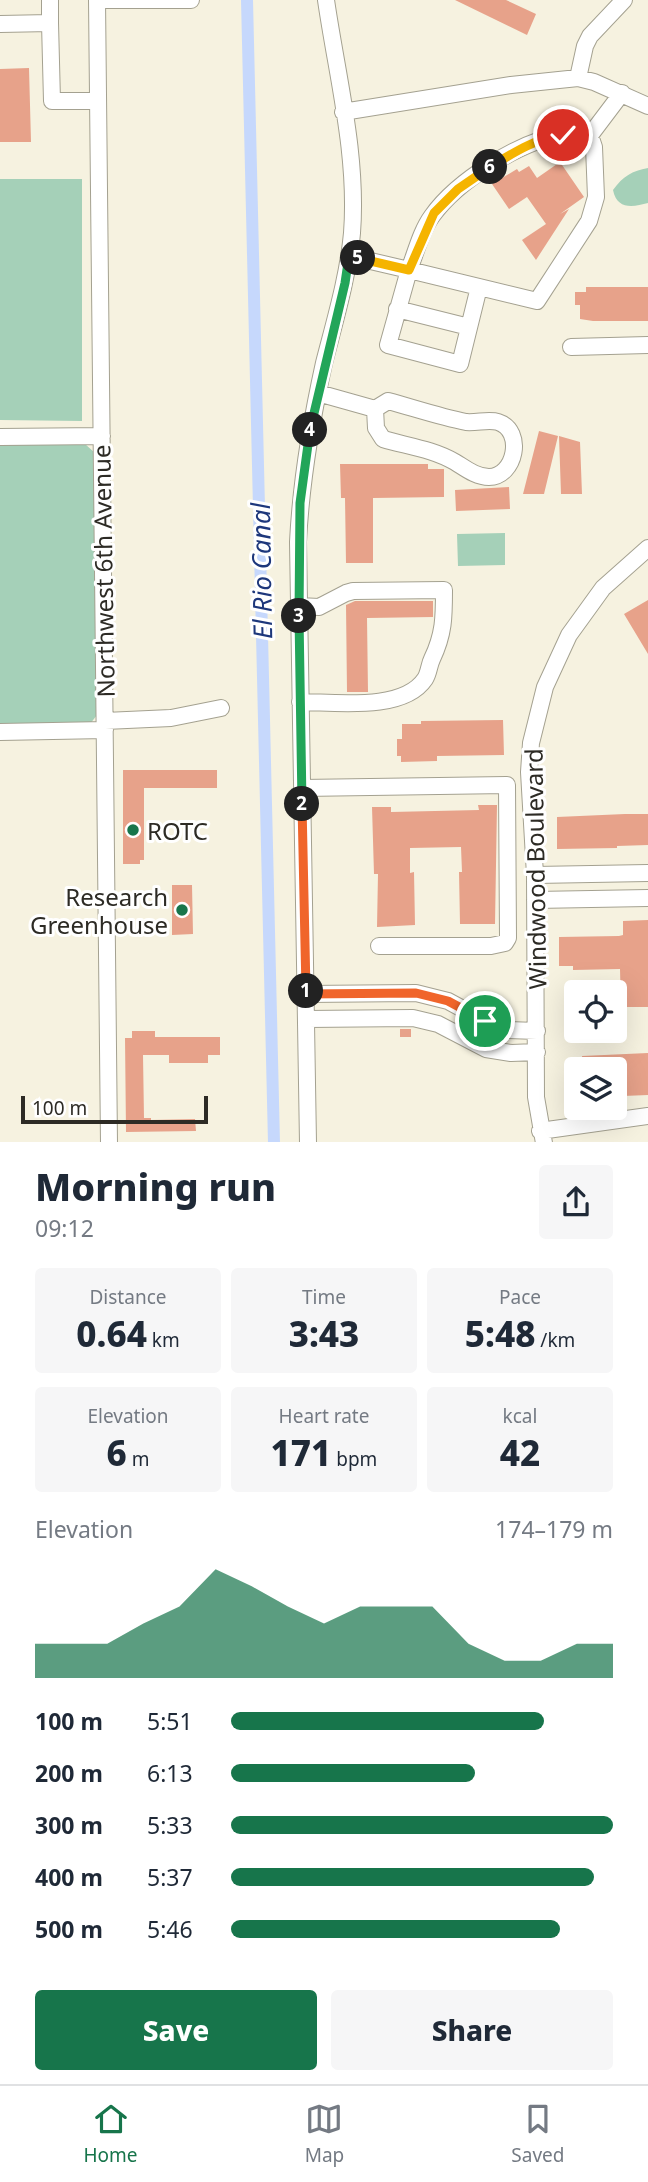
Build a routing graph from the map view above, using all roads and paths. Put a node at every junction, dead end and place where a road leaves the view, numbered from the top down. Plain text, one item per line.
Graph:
1 (50, 0) edge
2 (97, 0) edge
3 (105, 0) edge
4 (191, 0) edge
5 (326, 0) edge
6 (624, 0) edge
7 (50, 23) junction
8 (0, 24) edge
9 (578, 78) junction
10 (622, 93) junction
11 (98, 101) junction
12 (648, 106) edge
13 (343, 112) junction
14 (588, 138) junction
15 (349, 256) junction
16 (409, 270) junction
17 (479, 287) junction
18 (397, 309) junction
19 (469, 327) junction
20 (648, 345) edge
21 (571, 347) dead end
22 (318, 393) junction
23 (375, 409) junction
24 (102, 436) junction
25 (0, 437) edge
26 (648, 548) edge
27 (299, 606) junction
28 (300, 702) junction
29 (221, 708) dead end
30 (105, 726) junction
31 (0, 732) edge
32 (302, 788) junction
33 (648, 873) edge
34 (611, 874) junction
35 (535, 875) junction
36 (648, 898) edge
37 (611, 899) junction
38 (536, 900) junction
39 (379, 946) dead end
40 (306, 994) junction
41 (431, 996) junction
42 (307, 1019) junction
43 (425, 1021) junction
44 (537, 1031) junction
45 (537, 1052) junction
46 (648, 1116) edge
47 (542, 1137) edge
48 (109, 1142) edge
49 (308, 1142) edge

1 - 7 street
2 - 11 street, Northwest 6th Avenue
3 - 4 street
5 - 13 street
6 - 9 street
7 - 8 street
7 - 11 street
9 - 10 street
9 - 13 street
10 - 12 street
10 - 14 street
11 - 24 street, Northwest 6th Avenue
13 - 15 street
14 - 16 street
14 - 17 street
15 - 16 street
15 - 22 street
16 - 17 street
16 - 18 street
17 - 19 street
18 - 19 street
18 - 19 street
20 - 21 street
22 - 23 street
22 - 27 street
23 - 23 street
24 - 25 street
24 - 30 street, Northwest 6th Avenue
26 - 35 street, Windwood Boulevard
27 - 28 street
27 - 28 street
28 - 32 street
29 - 30 street
30 - 31 street
30 - 48 street, Northwest 6th Avenue
32 - 39 street
32 - 40 street
33 - 34 street
34 - 35 street
34 - 37 street
35 - 38 street, Windwood Boulevard
36 - 37 street
37 - 38 street
38 - 44 street, Windwood Boulevard
40 - 41 street
40 - 42 street
41 - 43 street
41 - 44 street
42 - 43 street
42 - 49 street
43 - 45 street
44 - 45 street, Windwood Boulevard
45 - 47 street, Windwood Boulevard
46 - 47 street

